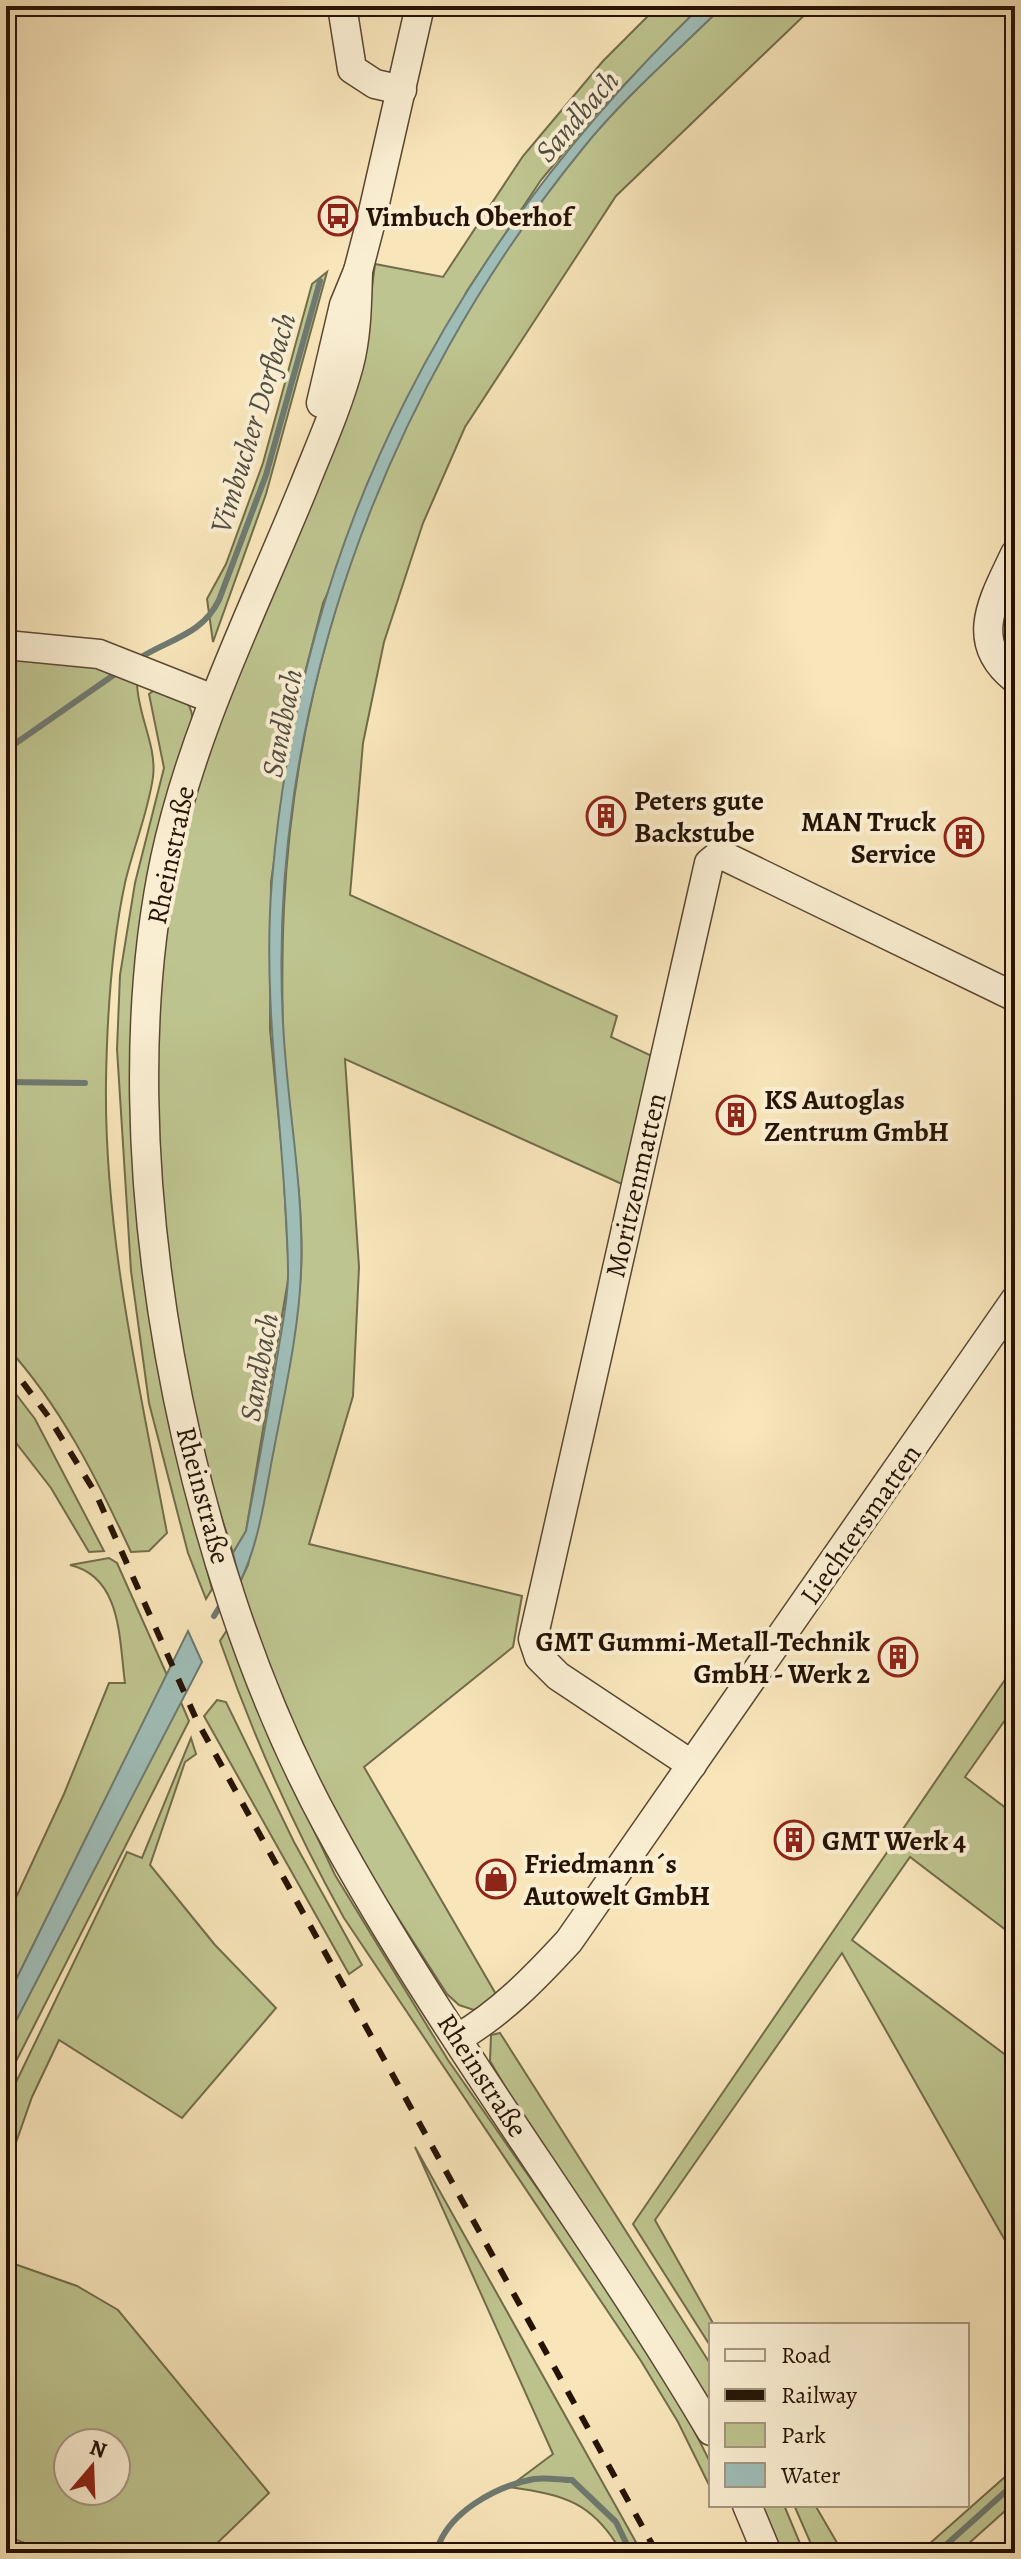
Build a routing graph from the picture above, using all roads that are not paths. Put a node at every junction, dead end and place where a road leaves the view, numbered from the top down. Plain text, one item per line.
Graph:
1 (342, 6) edge
2 (420, 6) edge
3 (402, 90) junction
4 (1015, 554) edge
5 (6, 645) edge
6 (1015, 679) edge
7 (213, 699) junction
8 (1015, 997) edge
9 (1015, 1300) edge
10 (692, 1765) junction
11 (458, 2038) junction
12 (709, 2428) edge
13 (748, 2507) edge
14 (767, 2553) edge

1 - 3 street
2 - 3 street, Rheinstraße
3 - 7 street, Rheinstraße
4 - 6 street
5 - 7 street
7 - 11 street, Rheinstraße
8 - 10 street, Moritzenmatten
9 - 10 street, Liechtersmatten
10 - 11 street, Liechtersmatten
11 - 12 street, Rheinstraße
13 - 14 street

